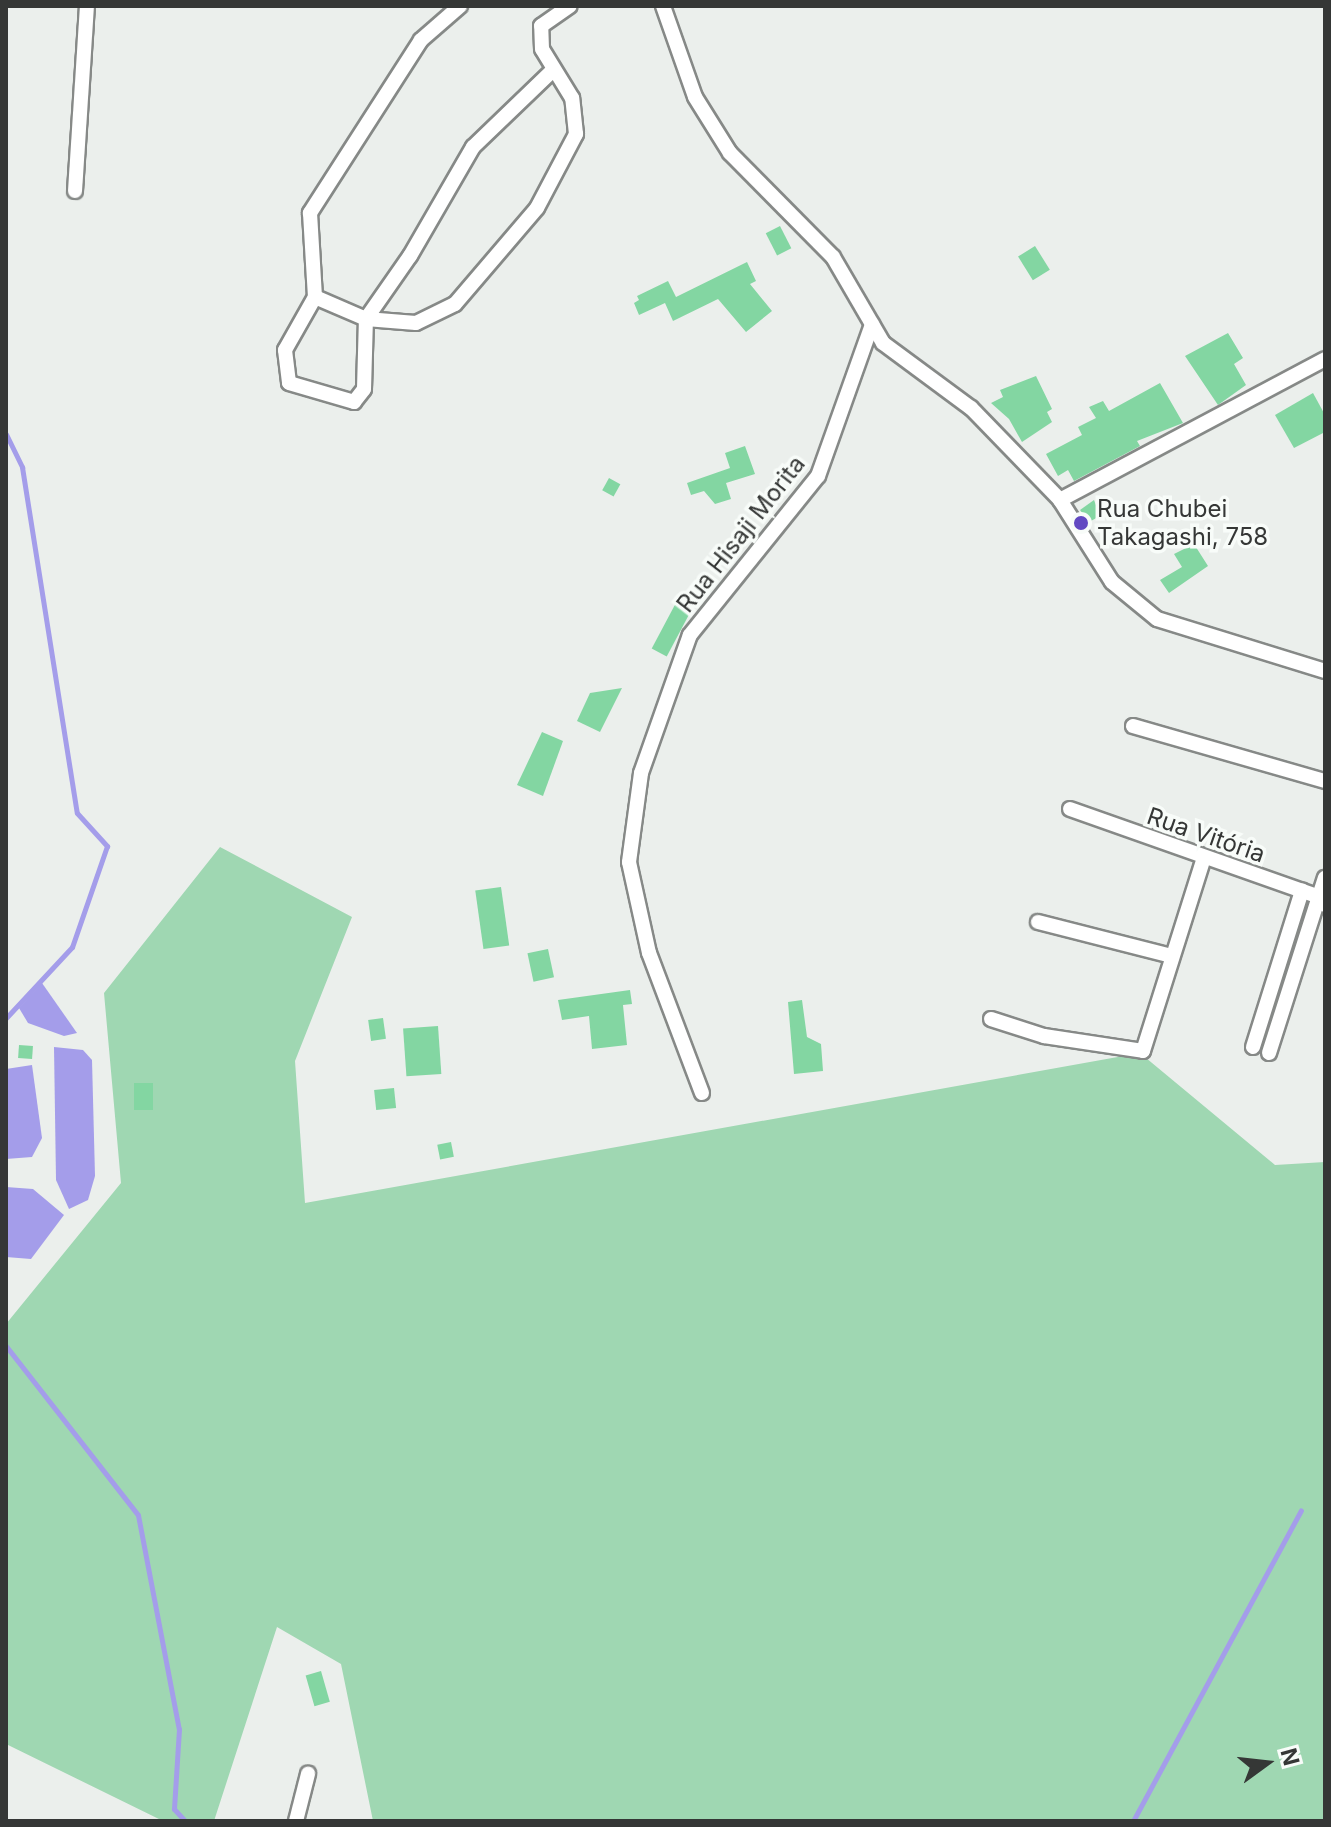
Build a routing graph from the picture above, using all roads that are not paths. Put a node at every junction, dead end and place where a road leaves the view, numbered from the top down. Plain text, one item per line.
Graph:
1 (87, 6) edge
2 (460, 6) edge
3 (570, 6) edge
4 (663, 6) edge
5 (554, 69) junction
6 (75, 191) dead end
7 (315, 297) junction
8 (366, 319) junction
9 (872, 324) junction
10 (1325, 359) edge
11 (1060, 500) junction
12 (1325, 671) edge
13 (1133, 726) dead end
14 (1325, 781) edge
15 (1070, 809) dead end
16 (1204, 858) junction
17 (1325, 878) edge
18 (1302, 891) junction
19 (1321, 901) edge
20 (1038, 922) dead end
21 (1171, 956) junction
22 (991, 1019) dead end
23 (1253, 1047) dead end
24 (1269, 1053) dead end
25 (702, 1093) dead end
26 (308, 1774) dead end
27 (296, 1821) edge

1 - 6 street
2 - 7 street
3 - 5 street
4 - 9 street
5 - 8 street
5 - 8 street
7 - 8 street
7 - 8 street
9 - 11 street
9 - 25 street, Rua Hisaji Morita
10 - 11 street
11 - 12 street
13 - 14 street
15 - 16 street, Rua Vitória
16 - 18 street, Rua Vitória
16 - 21 street
17 - 19 street
18 - 19 street, Rua Vitória
18 - 23 street
19 - 24 street
20 - 21 street
21 - 22 street
26 - 27 street

